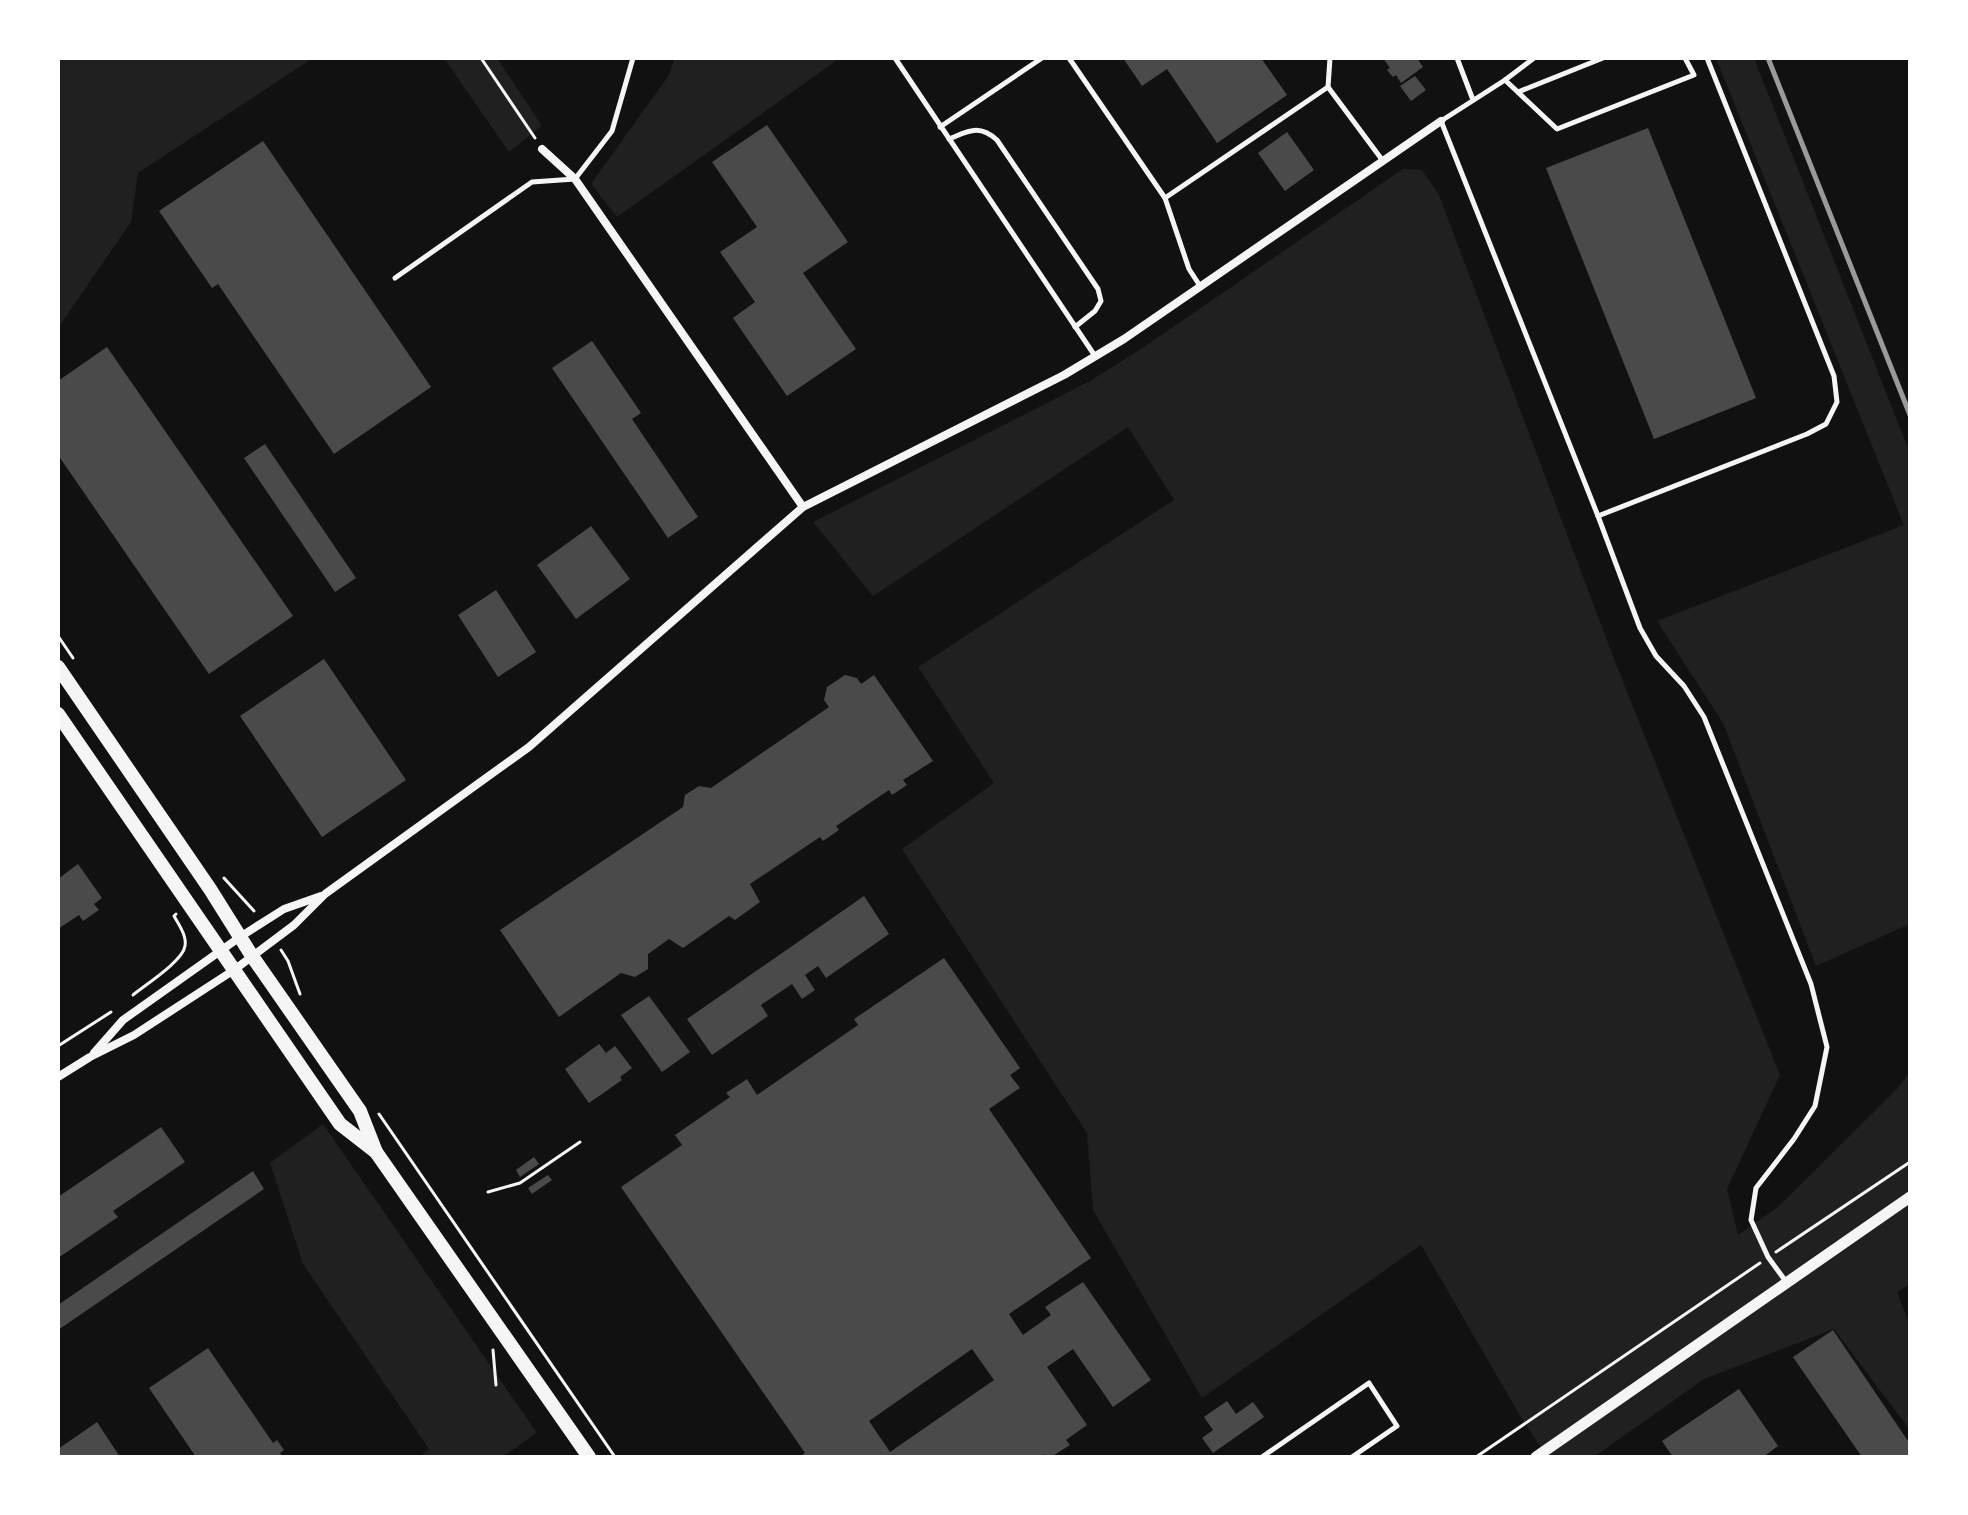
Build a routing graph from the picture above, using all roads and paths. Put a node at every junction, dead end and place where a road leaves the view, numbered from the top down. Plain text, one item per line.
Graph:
1 (481, 58) edge
2 (633, 58) edge
3 (895, 58) edge
4 (1042, 58) edge
5 (1069, 58) edge
6 (1330, 58) edge
7 (1457, 58) edge
8 (1534, 58) edge
9 (1603, 58) edge
10 (1685, 58) edge
11 (1707, 58) edge
12 (1505, 80) junction
13 (1328, 87) junction
14 (1518, 92) junction
15 (1473, 100) junction
16 (1441, 121) junction
17 (940, 127) junction
18 (949, 139) junction
19 (542, 149) joint
20 (1383, 161) junction
21 (575, 179) junction
22 (1165, 198) junction
23 (395, 278) dead end
24 (1201, 286) junction
25 (1075, 327) junction
26 (1095, 357) junction
27 (803, 507) junction
28 (1598, 516) junction
29 (58, 667) edge
30 (58, 714) edge
31 (223, 878) dead end
32 (210, 889) junction
33 (325, 894) junction
34 (250, 904) dead end
35 (189, 905) junction
36 (262, 923) junction
37 (240, 937) junction
38 (274, 940) junction
39 (221, 951) junction
40 (252, 956) junction
41 (234, 970) junction
42 (126, 1000) dead end
43 (303, 1002) dead end
44 (115, 1009) dead end
45 (58, 1046) edge
46 (90, 1057) junction
47 (58, 1077) edge
48 (373, 1104) dead end
49 (580, 1142) dead end
50 (376, 1152) junction
51 (1910, 1162) edge
52 (488, 1192) dead end
53 (1910, 1197) edge
54 (1768, 1257) junction
55 (1787, 1283) junction
56 (589, 1457) edge
57 (615, 1457) edge
58 (1262, 1457) edge
59 (1352, 1457) edge
60 (1476, 1457) edge
61 (1536, 1457) edge

1 - 19 path
2 - 21 lane
3 - 17 lane
4 - 17 lane
5 - 22 lane
6 - 13 lane
7 - 15 lane
8 - 12 lane
9 - 14 lane
10 - 14 lane
11 - 28 lane
12 - 14 lane
12 - 15 lane
13 - 20 lane
13 - 22 lane
15 - 16 lane
16 - 20 street
16 - 28 lane
17 - 18 lane
18 - 25 lane
18 - 25 lane
19 - 21 street
20 - 24 street
21 - 23 lane
21 - 27 street
22 - 24 lane
24 - 26 street
25 - 26 lane
26 - 27 street
27 - 33 street
28 - 54 lane
29 - 32 main road
30 - 35 main road
31 - 32 path
32 - 37 main road
33 - 36 street
33 - 38 street
34 - 36 path
35 - 39 main road
35 - 42 path
36 - 37 street
37 - 39 street
37 - 40 main road
38 - 40 street
38 - 43 path
39 - 41 main road
39 - 46 street
40 - 41 street
40 - 50 main road
41 - 46 street
41 - 50 main road
44 - 45 path
46 - 47 street
48 - 57 path
49 - 52 path
50 - 56 main road
51 - 54 path
53 - 55 street
54 - 55 lane
54 - 60 path
55 - 61 street
58 - 59 lane

